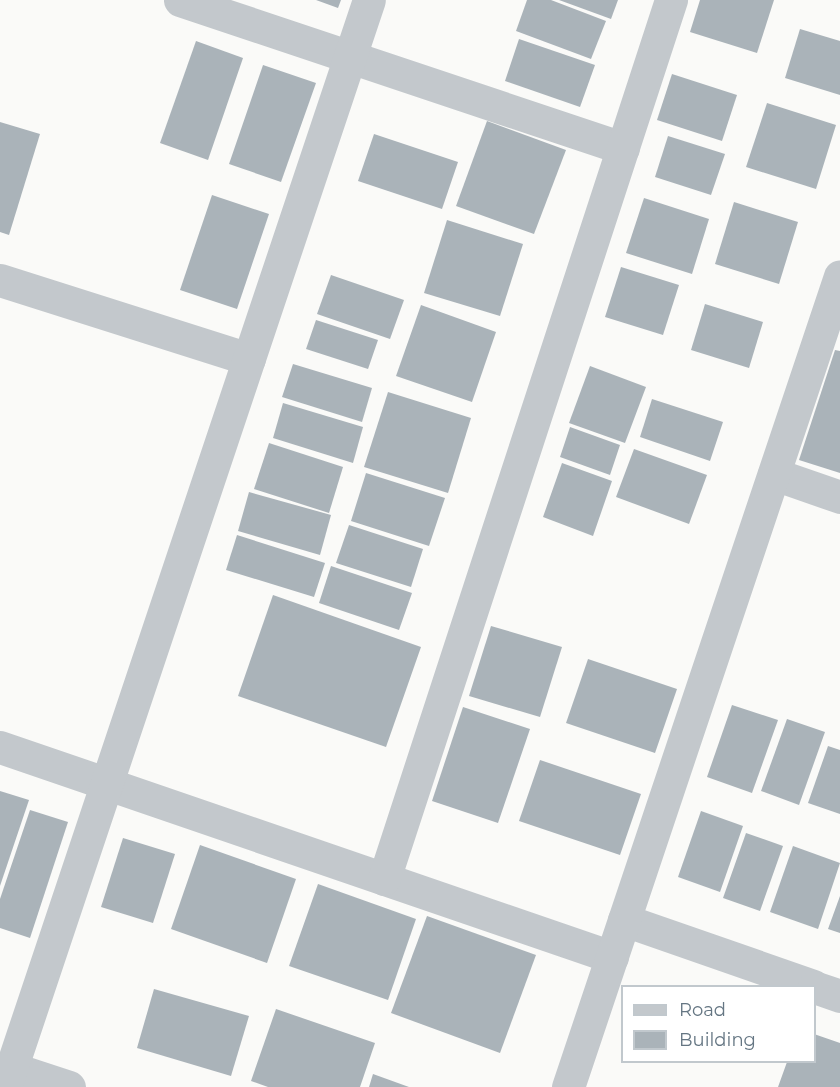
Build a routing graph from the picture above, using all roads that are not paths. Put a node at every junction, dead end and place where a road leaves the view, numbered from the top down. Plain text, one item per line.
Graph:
1 (180, 0) edge
2 (369, 0) edge
3 (671, 0) edge
4 (350, 57) junction
5 (623, 148) junction
6 (840, 276) edge
7 (0, 280) edge
8 (249, 359) junction
9 (774, 474) junction
10 (840, 497) edge
11 (0, 747) edge
12 (106, 784) junction
13 (384, 879) junction
14 (624, 920) junction
15 (612, 957) junction
16 (808, 985) edge
17 (816, 988) edge
18 (840, 996) edge
19 (8, 1077) edge
20 (69, 1087) edge
21 (568, 1087) edge

1 - 4 street
2 - 4 street
3 - 5 street
4 - 5 street
4 - 8 street
5 - 13 street
6 - 9 street
7 - 8 street
8 - 12 street
9 - 10 street
9 - 14 street
11 - 12 street
12 - 13 street
12 - 19 street
13 - 15 street
14 - 15 street
14 - 16 street
15 - 21 street
17 - 18 street
19 - 20 street

